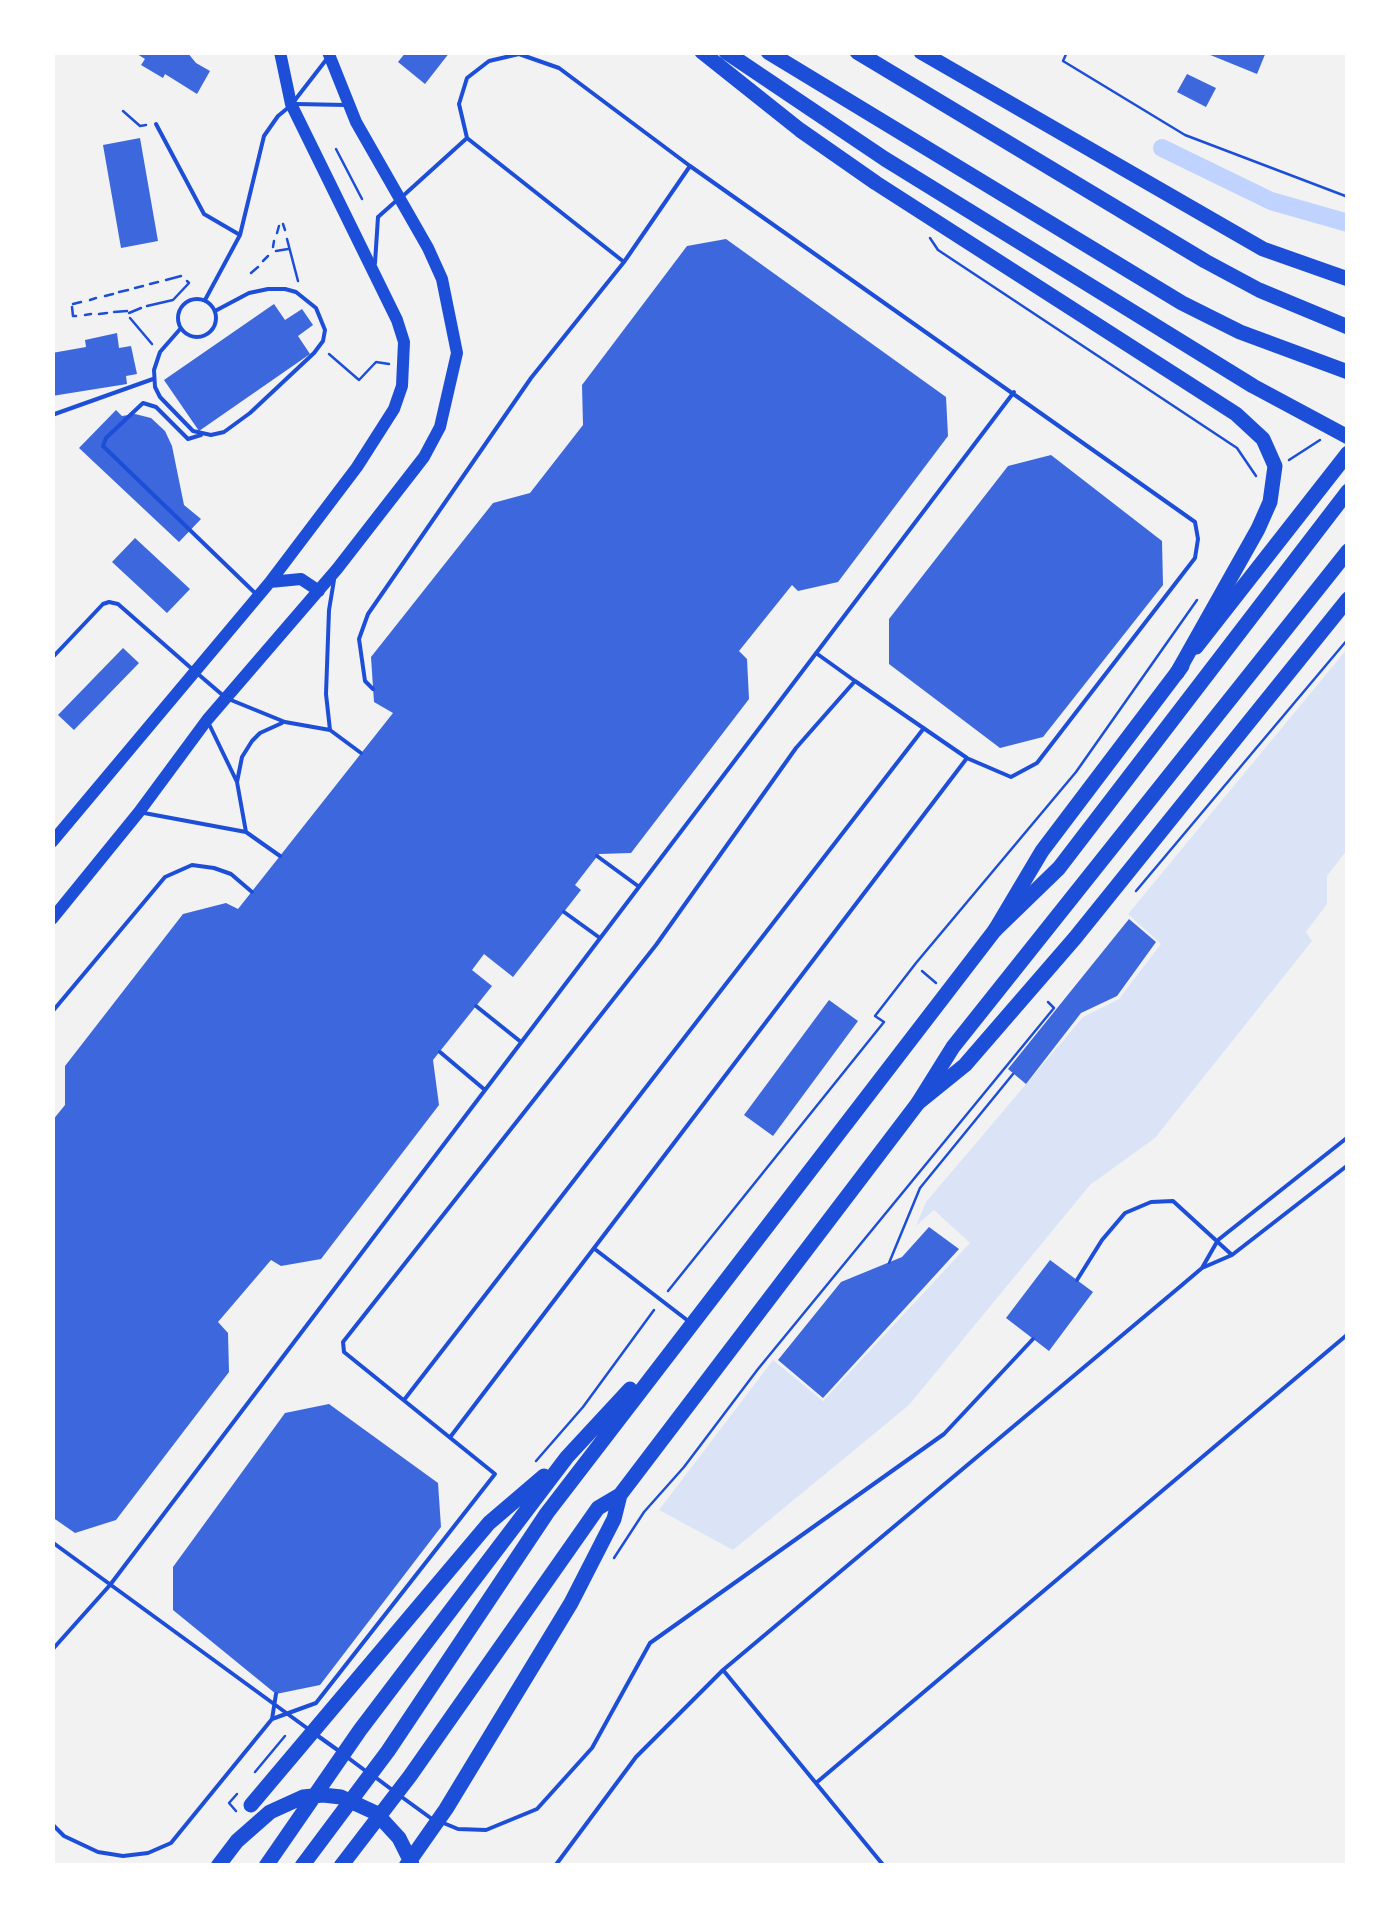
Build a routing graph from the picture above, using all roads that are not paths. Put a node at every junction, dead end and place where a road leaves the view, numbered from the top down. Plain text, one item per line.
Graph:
1 (280, 52) edge
2 (702, 52) edge
3 (726, 52) edge
4 (768, 52) edge
5 (857, 52) edge
6 (920, 52) edge
7 (329, 55) edge
8 (291, 104) junction
9 (350, 105) junction
10 (156, 124) road end
11 (468, 138) junction
12 (690, 166) junction
13 (400, 198) junction
14 (240, 236) junction
15 (624, 262) junction
16 (375, 272) junction
17 (1348, 279) edge
18 (205, 300) junction
19 (215, 311) junction
20 (180, 328) junction
21 (1348, 328) edge
22 (1348, 372) edge
23 (154, 379) junction
24 (1014, 392) junction
25 (52, 416) edge
26 (201, 435) junction
27 (1348, 437) edge
28 (1348, 453) edge
29 (1348, 492) edge
30 (1348, 552) edge
31 (337, 569) junction
32 (270, 582) junction
33 (319, 591) junction
34 (258, 596) junction
35 (1348, 599) edge
36 (816, 653) junction
37 (52, 658) edge
38 (196, 672) junction
39 (1177, 673) junction
40 (855, 681) junction
41 (373, 689) dead end
42 (226, 698) junction
43 (207, 720) junction
44 (285, 722) junction
45 (924, 728) junction
46 (330, 730) junction
47 (361, 753) dead end
48 (968, 758) junction
49 (237, 782) junction
50 (140, 812) junction
51 (246, 832) junction
52 (52, 842) edge
53 (280, 856) dead end
54 (597, 856) dead end
55 (639, 886) junction
56 (252, 892) dead end
57 (564, 912) dead end
58 (52, 919) edge
59 (995, 930) junction
60 (600, 938) junction
61 (476, 1006) dead end
62 (52, 1012) edge
63 (522, 1042) junction
64 (440, 1052) dead end
65 (485, 1090) junction
66 (918, 1103) junction
67 (1348, 1137) edge
68 (1348, 1165) edge
69 (1218, 1240) junction
70 (596, 1250) junction
71 (1232, 1255) junction
72 (1202, 1268) junction
73 (1076, 1280) dead end
74 (690, 1323) junction
75 (1348, 1334) edge
76 (1034, 1339) dead end
77 (404, 1400) junction
78 (451, 1436) junction
79 (568, 1457) junction
80 (620, 1495) junction
81 (52, 1542) edge
82 (110, 1585) junction
83 (52, 1650) edge
84 (723, 1670) junction
85 (276, 1694) dead end
86 (272, 1718) junction
87 (816, 1783) junction
88 (245, 1809) road end
89 (52, 1824) edge
90 (218, 1866) edge
91 (266, 1866) edge
92 (302, 1866) edge
93 (341, 1866) edge
94 (409, 1866) edge
95 (555, 1866) edge
96 (884, 1866) edge

1 - 8 main road
2 - 39 highway
3 - 27 highway
4 - 22 highway
5 - 21 highway
6 - 17 highway
7 - 8 lane
7 - 9 main road
8 - 9 lane
8 - 14 lane
8 - 16 main road
9 - 13 main road
10 - 14 lane
11 - 12 lane
11 - 13 lane
11 - 15 lane
12 - 15 lane
12 - 24 lane
13 - 16 lane
13 - 31 main road
14 - 18 lane
15 - 41 lane
16 - 32 main road
18 - 19 lane
18 - 20 lane
19 - 20 lane
19 - 26 lane
20 - 23 lane
23 - 25 lane
23 - 26 lane
24 - 36 lane
24 - 48 lane
26 - 34 lane
28 - 39 highway
29 - 59 highway
30 - 66 highway
31 - 33 main road
31 - 46 lane
32 - 33 main road
32 - 34 main road
33 - 42 main road
34 - 38 main road
35 - 66 highway
36 - 40 lane
36 - 55 lane
37 - 38 lane
38 - 42 lane
38 - 52 main road
39 - 59 highway
40 - 45 lane
40 - 77 lane
42 - 43 main road
42 - 44 lane
43 - 49 lane
43 - 50 main road
44 - 46 lane
44 - 49 lane
45 - 48 lane
45 - 77 lane
46 - 47 lane
48 - 70 lane
49 - 51 lane
50 - 51 lane
50 - 58 main road
51 - 53 lane
54 - 55 lane
55 - 60 lane
56 - 62 lane
57 - 60 lane
59 - 74 highway
60 - 63 lane
61 - 63 lane
63 - 65 lane
64 - 65 lane
65 - 82 lane
66 - 80 highway
67 - 69 lane
68 - 71 lane
69 - 71 lane
69 - 72 lane
69 - 73 lane
70 - 74 lane
70 - 78 lane
71 - 72 lane
72 - 84 lane
74 - 79 highway
74 - 92 highway
75 - 87 lane
76 - 82 lane
77 - 78 lane
78 - 86 lane
79 - 88 highway
79 - 91 highway
80 - 93 highway
80 - 94 highway
81 - 82 lane
82 - 83 lane
84 - 87 lane
84 - 95 lane
85 - 86 lane
86 - 89 lane
87 - 96 lane
90 - 94 highway

